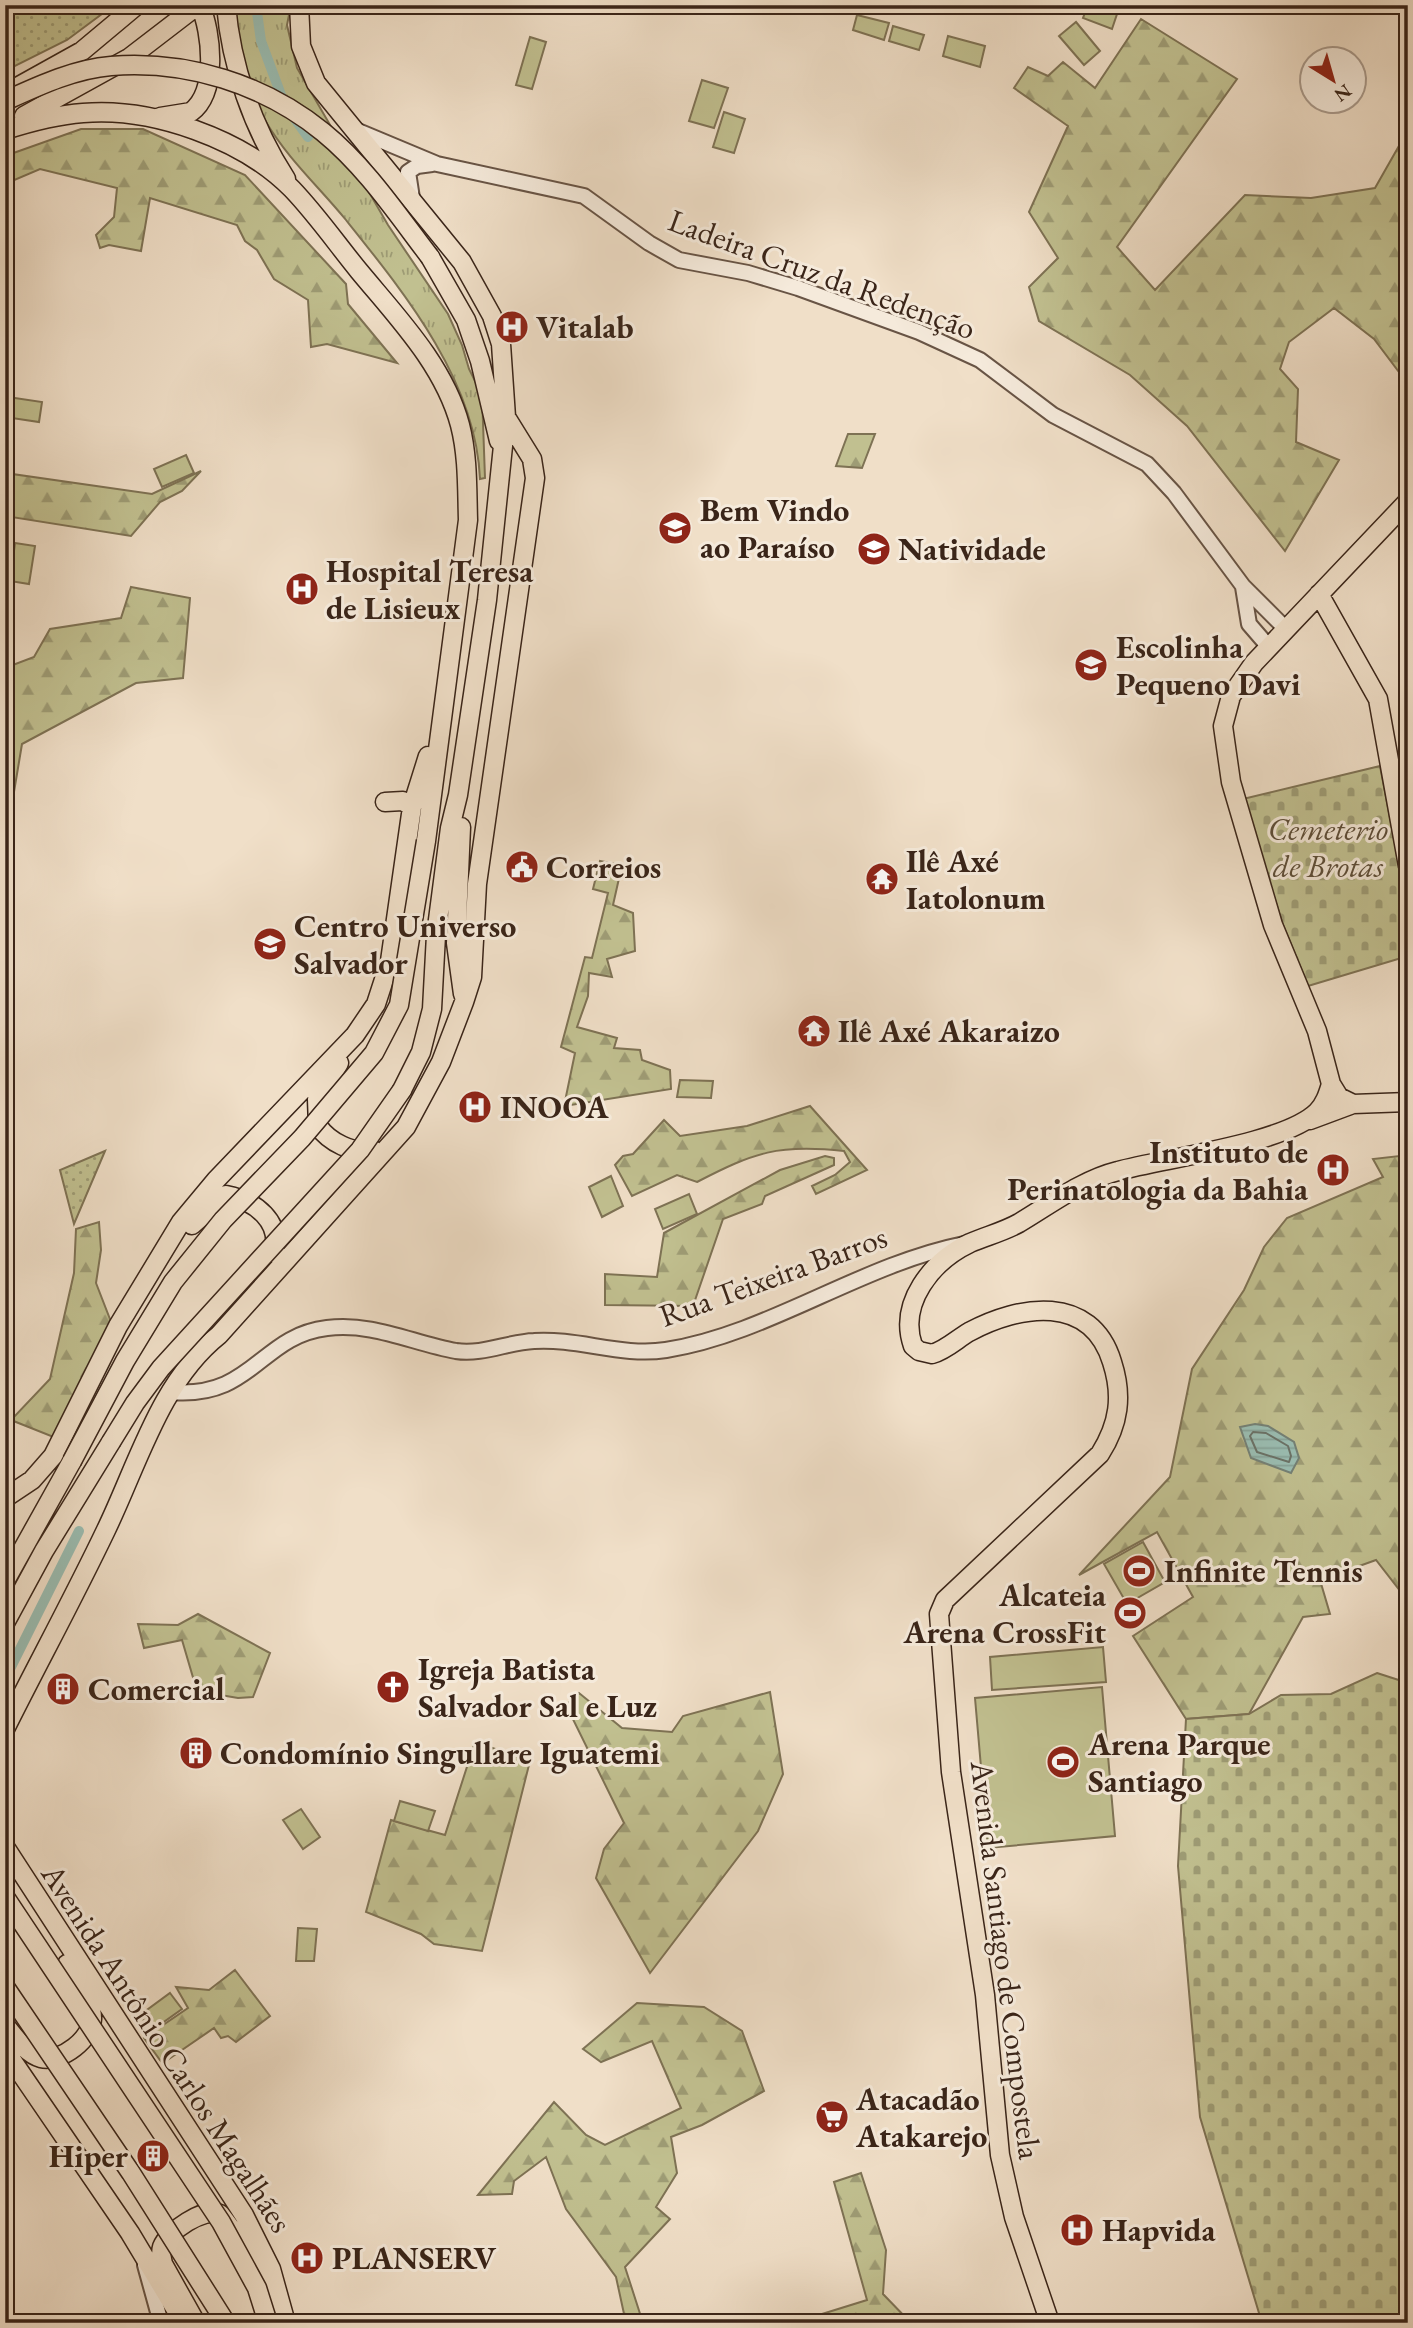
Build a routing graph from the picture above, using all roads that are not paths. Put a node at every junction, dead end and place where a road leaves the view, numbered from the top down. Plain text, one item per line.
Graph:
1 (137, 5) edge
2 (199, 5) edge
3 (226, 5) edge
4 (299, 5) edge
5 (5, 93) edge
6 (5, 101) edge
7 (146, 118) junction
8 (5, 128) edge
9 (354, 129) junction
10 (437, 164) junction
11 (292, 189) junction
12 (415, 205) junction
13 (506, 417) junction
14 (501, 451) junction
15 (1408, 501) edge
16 (1243, 586) junction
17 (1319, 594) junction
18 (1261, 606) junction
19 (1247, 618) junction
20 (1286, 628) junction
21 (1268, 646) junction
22 (443, 694) junction
23 (458, 796) junction
24 (385, 802) dead end
25 (412, 807) junction
26 (1408, 866) edge
27 (464, 1002) junction
28 (355, 1035) junction
29 (1331, 1084) junction
30 (1408, 1102) edge
31 (419, 1104) junction
32 (1353, 1104) junction
33 (1306, 1121) junction
34 (968, 1244) junction
35 (157, 1260) junction
36 (198, 1352) junction
37 (171, 1392) junction
38 (5, 1499) edge
39 (5, 1581) edge
40 (5, 1623) edge
41 (5, 1729) edge
42 (5, 1847) edge
43 (5, 1897) edge
44 (57, 1931) junction
45 (5, 1987) edge
46 (5, 2025) edge
47 (5, 2050) edge
48 (140, 2250) junction
49 (277, 2287) junction
50 (161, 2323) edge
51 (184, 2323) edge
52 (196, 2323) edge
53 (226, 2323) edge
54 (268, 2323) edge
55 (286, 2323) edge
56 (1050, 2323) edge

1 - 5 main road
2 - 7 main road
2 - 8 main road
3 - 11 main road
4 - 9 main road
6 - 14 main road, bridge
7 - 8 main road
7 - 11 main road
9 - 10 street, Ladeira Cruz da Redenção
9 - 12 main road
10 - 12 street
10 - 16 street, Ladeira Cruz da Redenção
11 - 22 main road
12 - 13 main road
13 - 14 main road
13 - 27 main road
14 - 23 main road
15 - 17 main road
16 - 18 street, Ladeira Cruz da Redenção
16 - 19 street, Ladeira Cruz da Redenção
17 - 20 main road
17 - 26 main road
18 - 19 street
18 - 20 street, Ladeira Cruz da Redenção
19 - 21 street, Ladeira Cruz da Redenção
20 - 21 main road
21 - 29 main road
22 - 25 main road
22 - 39 main road, bridge
23 - 27 main road
23 - 40 main road, bridge
24 - 25 main road
25 - 28 main road
27 - 31 main road
28 - 31 main road
28 - 35 main road
29 - 32 main road
29 - 33 main road
30 - 32 main road, Rua Teixeira Barros
31 - 36 main road
32 - 33 main road, Rua Teixeira Barros
33 - 34 main road, Rua Teixeira Barros
34 - 37 street, Rua Teixeira Barros
34 - 56 main road, Avenida Santiago de Compostela
35 - 36 main road
35 - 38 main road
36 - 37 main road
37 - 41 main road
42 - 44 main road, Avenida Antônio Carlos Magalhães
43 - 54 main road, Avenida Antônio Carlos Magalhães, bridge
44 - 46 main road
44 - 49 main road, Avenida Antônio Carlos Magalhães
45 - 53 main road, bridge
47 - 48 main road
48 - 50 street
48 - 51 main road
49 - 52 main road
49 - 55 main road, Avenida Antônio Carlos Magalhães

